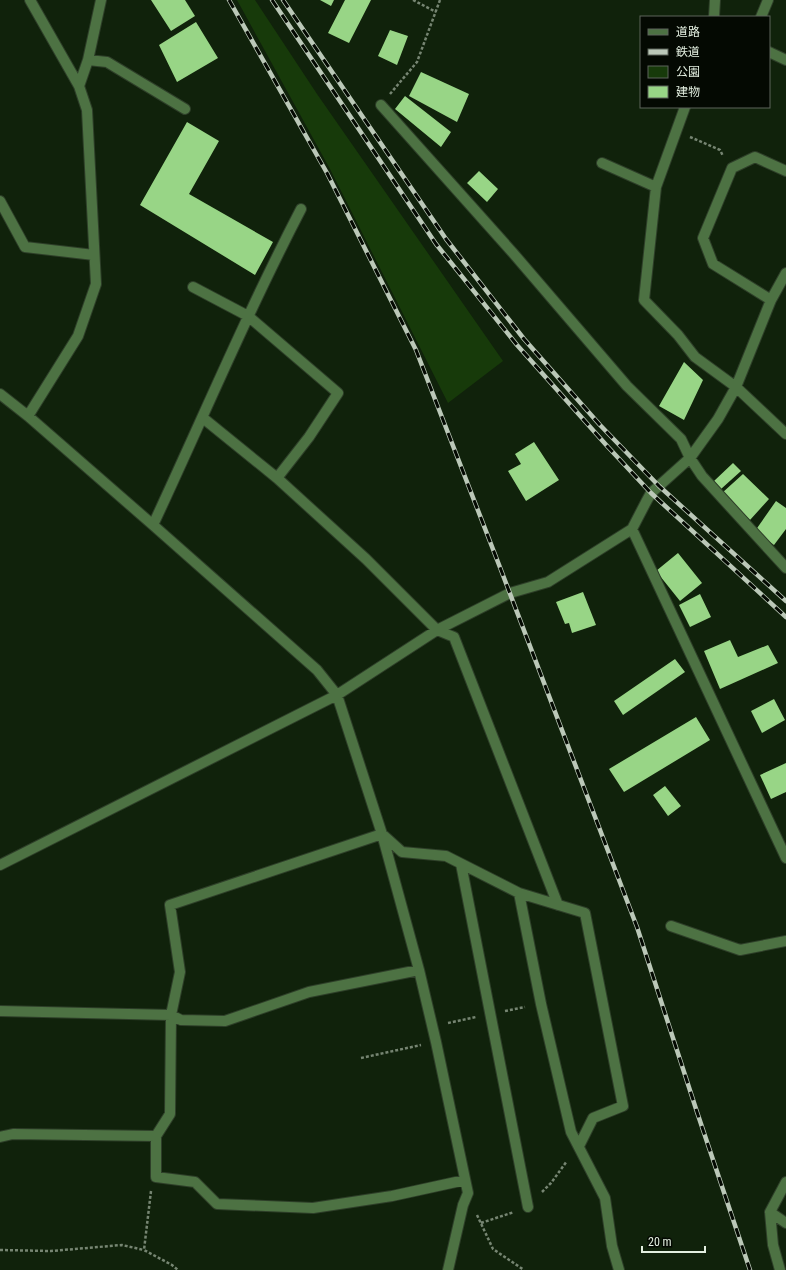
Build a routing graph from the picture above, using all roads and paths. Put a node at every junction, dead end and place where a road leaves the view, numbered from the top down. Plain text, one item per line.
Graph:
1 (30, 0) edge
2 (100, 0) edge
3 (414, 0) edge
4 (440, 0) edge
5 (715, 0) edge
6 (768, 0) edge
7 (436, 12) junction
8 (714, 16) edge
9 (761, 16) edge
10 (770, 52) edge
11 (88, 60) junction
12 (786, 60) edge
13 (79, 86) junction
14 (381, 106) joint
15 (685, 108) edge
16 (185, 109) dead end
17 (677, 131) junction
18 (602, 163) dead end
19 (732, 168) junction
20 (786, 171) edge
21 (656, 187) junction
22 (0, 201) edge
23 (301, 209) dead end
24 (94, 255) junction
25 (786, 272) edge
26 (193, 288) dead end
27 (771, 300) junction
28 (248, 316) junction
29 (736, 387) junction
30 (0, 394) edge
31 (28, 416) junction
32 (203, 418) junction
33 (786, 434) edge
34 (690, 458) junction
35 (277, 478) junction
36 (153, 525) junction
37 (632, 529) junction
38 (786, 568) edge
39 (437, 630) junction
40 (337, 695) junction
41 (382, 834) junction
42 (786, 858) edge
43 (461, 864) junction
44 (0, 865) edge
45 (520, 893) junction
46 (558, 905) junction
47 (671, 926) dead end
48 (786, 941) edge
49 (419, 970) junction
50 (0, 1011) edge
51 (171, 1015) junction
52 (156, 1136) junction
53 (0, 1137) edge
54 (578, 1146) junction
55 (156, 1177) junction
56 (465, 1180) junction
57 (786, 1182) edge
58 (468, 1193) junction
59 (528, 1207) dead end
60 (770, 1212) junction
61 (786, 1222) edge
62 (0, 1250) edge
63 (144, 1250) junction
64 (178, 1270) edge
65 (448, 1270) edge
66 (524, 1270) edge
67 (619, 1270) edge
68 (780, 1270) edge

1 - 13 street
2 - 11 street
3 - 7 path
4 - 7 path
5 - 8 street
6 - 9 street
7 - 14 path
10 - 12 street
11 - 13 street
11 - 16 street
13 - 24 street
14 - 34 street
15 - 17 street
17 - 19 path
17 - 21 street
18 - 21 street
19 - 20 street
19 - 27 street
21 - 29 street
22 - 24 street
23 - 28 street
24 - 31 street
25 - 27 street
26 - 28 street
27 - 29 street
28 - 32 street
28 - 35 street
29 - 33 street
29 - 34 street
30 - 31 street
31 - 36 street
32 - 35 street
32 - 36 street
34 - 37 street
34 - 38 street
35 - 39 street
36 - 40 street
37 - 39 street
37 - 42 street
39 - 40 street
39 - 46 street
40 - 41 street
40 - 44 street
41 - 43 street
41 - 49 street
41 - 51 street
43 - 45 street
43 - 59 street
45 - 46 street
45 - 54 street
46 - 54 street
47 - 48 street
49 - 51 street
49 - 56 street
50 - 51 street
51 - 52 street
52 - 53 street
52 - 55 street
54 - 67 street
55 - 56 street
55 - 63 path
56 - 58 street
57 - 60 street
58 - 65 street
58 - 66 path
60 - 61 street
60 - 68 street
62 - 63 path
63 - 64 path

